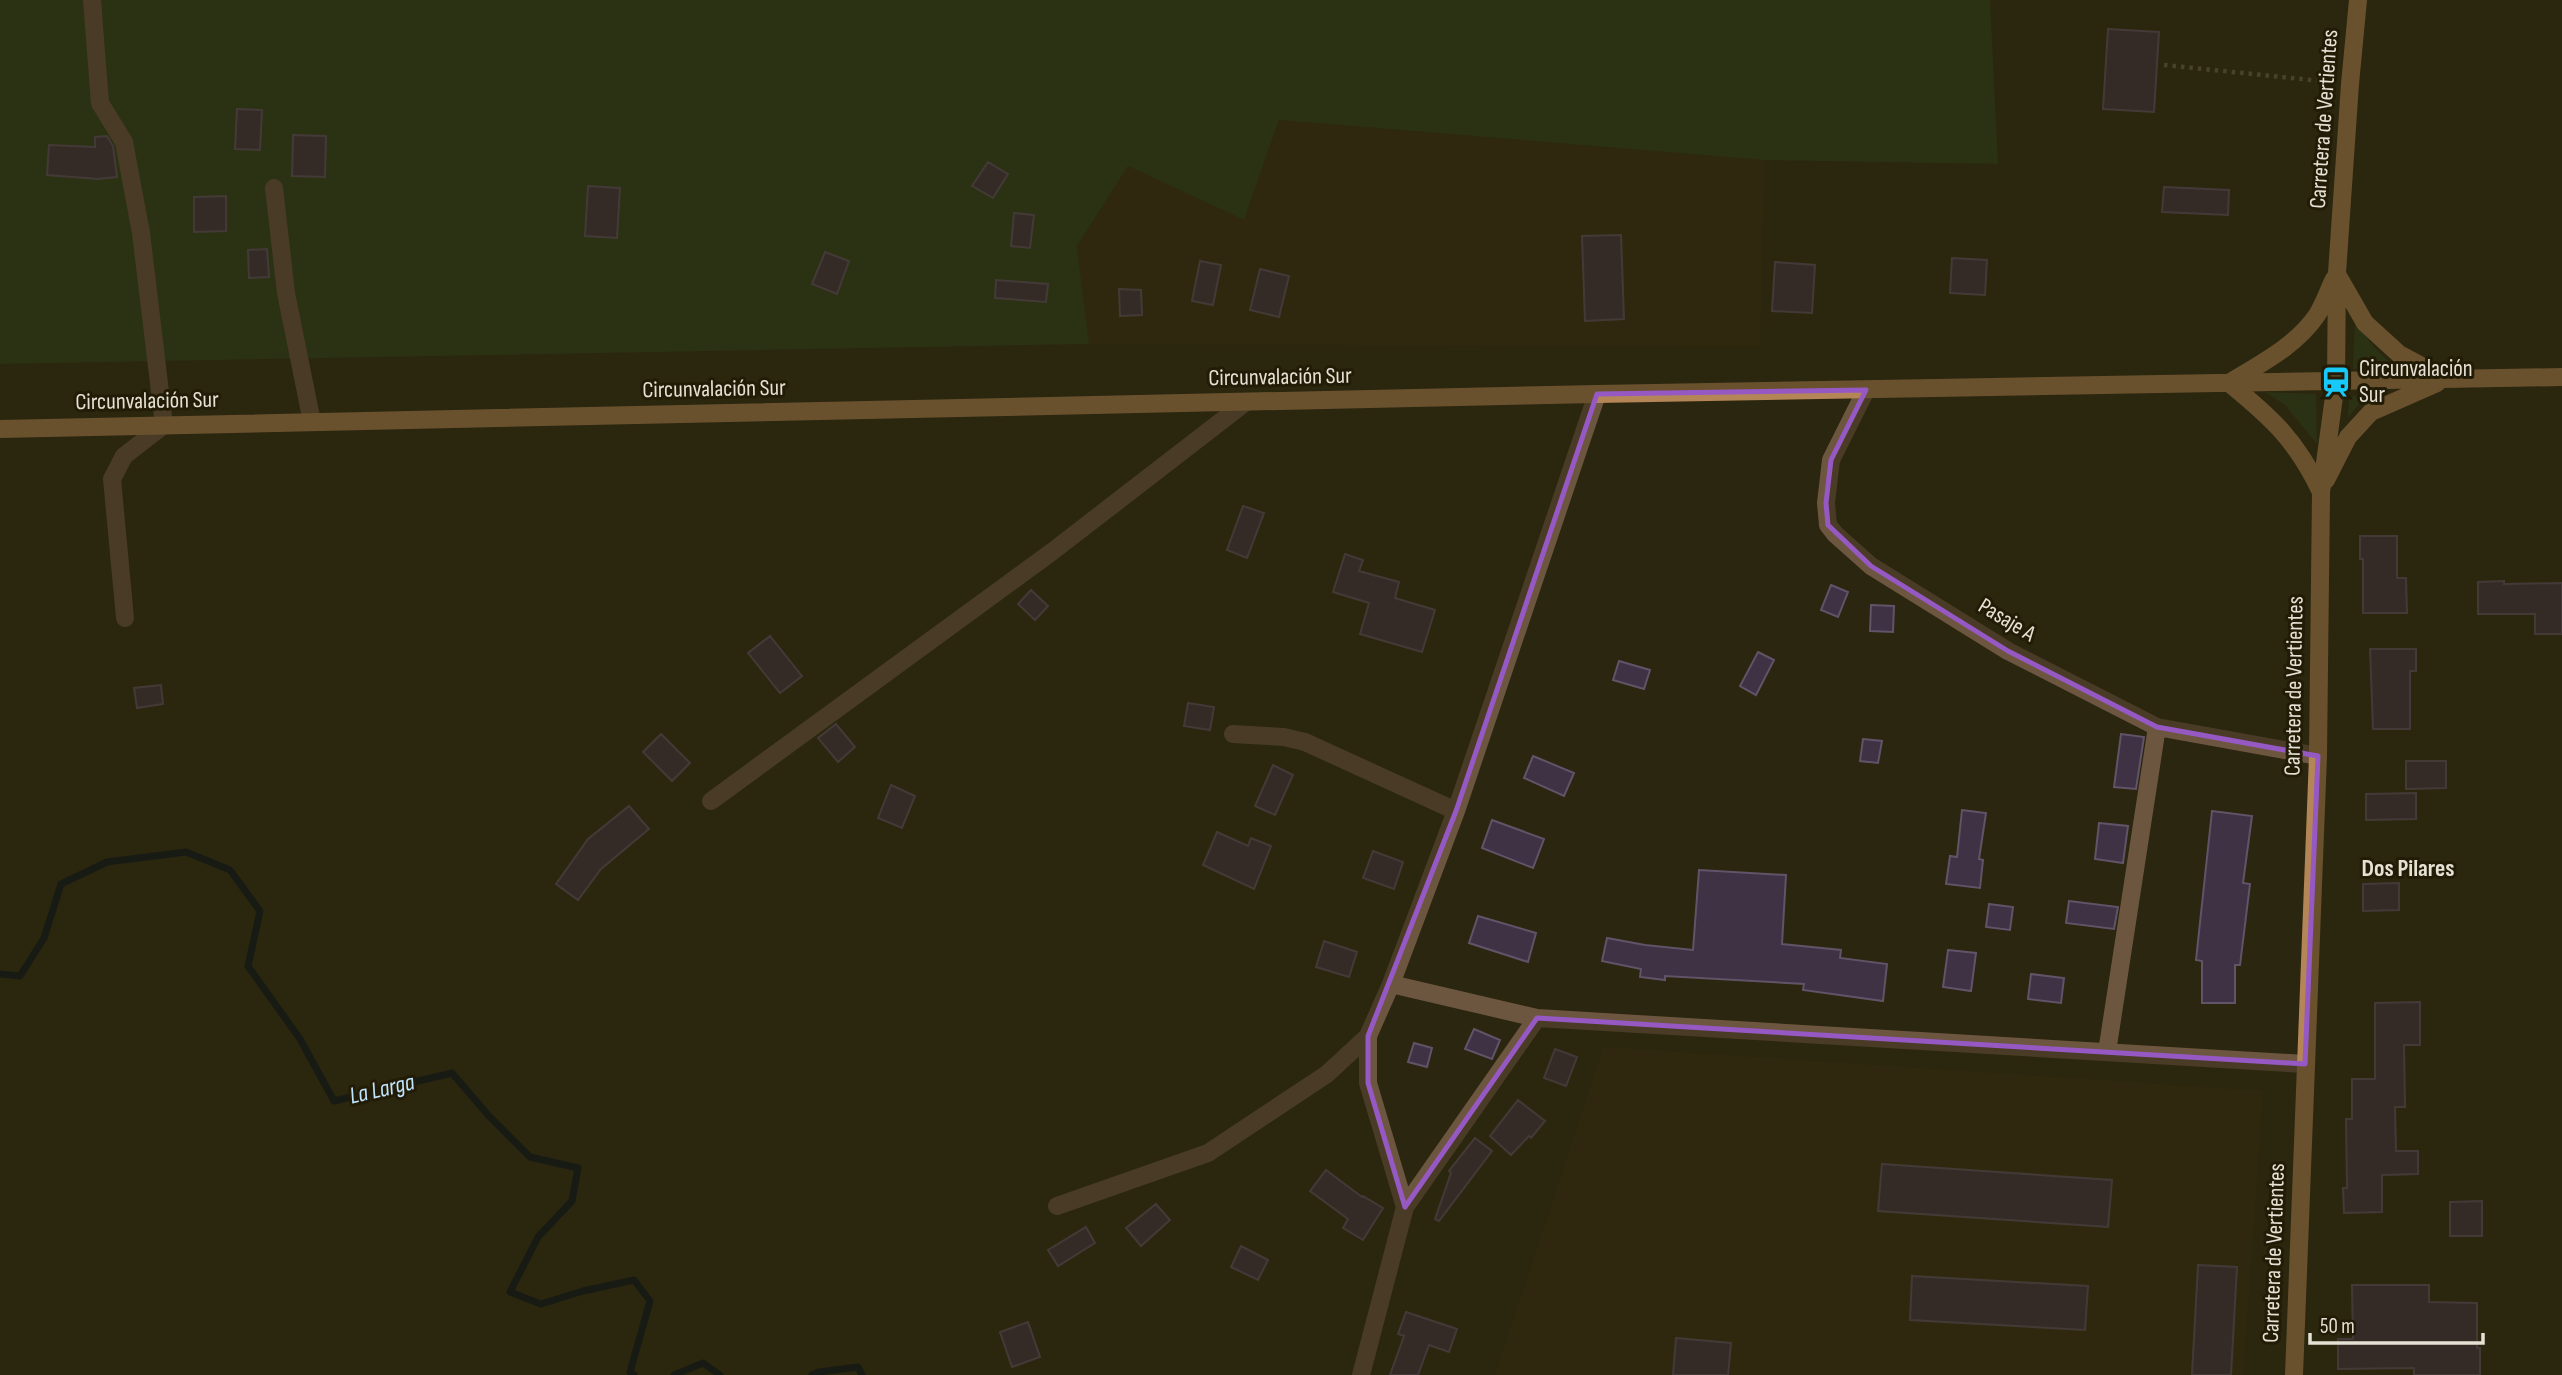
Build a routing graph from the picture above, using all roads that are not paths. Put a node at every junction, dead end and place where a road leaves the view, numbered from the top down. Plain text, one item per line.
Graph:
1 (92, 0) edge
2 (2358, 0) edge
3 (275, 188) dead end
4 (2337, 273) junction
5 (2562, 377) edge
6 (2447, 379) junction
7 (2336, 382) junction
8 (2229, 383) junction
9 (1866, 390) junction
10 (1597, 394) junction
11 (1246, 402) junction
12 (312, 422) junction
13 (164, 425) junction
14 (0, 429) edge
15 (2321, 492) junction
16 (125, 618) dead end
17 (2157, 727) junction
18 (1233, 734) dead end
19 (2318, 756) junction
20 (711, 801) dead end
21 (1456, 811) junction
22 (1391, 984) junction
23 (1537, 1018) junction
24 (1368, 1036) junction
25 (2107, 1052) junction
26 (2305, 1064) junction
27 (1057, 1206) dead end
28 (1405, 1207) junction
29 (1361, 1375) edge
30 (2294, 1375) edge

1 - 13 street
2 - 4 main road, Carretera de Vertientes
3 - 12 street
4 - 6 main road
4 - 7 main road, Carretera de Vertientes
4 - 8 main road
5 - 6 main road, Circunvalación Sur
6 - 7 main road, Circunvalación Sur
6 - 15 main road
7 - 8 main road, Circunvalación Sur
7 - 15 main road, Carretera de Vertientes
8 - 9 main road, Circunvalación Sur
8 - 15 main road
9 - 10 main road, Circunvalación Sur
9 - 17 street, Pasaje A
10 - 11 main road, Circunvalación Sur
10 - 21 street
11 - 12 main road, Circunvalación Sur
11 - 20 street
12 - 13 main road, Circunvalación Sur
13 - 14 main road, Circunvalación Sur
13 - 16 street
15 - 19 main road, Carretera de Vertientes
17 - 19 street, Pasaje A
17 - 25 street
18 - 21 street
19 - 26 main road, Carretera de Vertientes
21 - 22 street
22 - 23 street
22 - 24 street
23 - 25 street
23 - 28 street
24 - 27 street
24 - 28 street
25 - 26 street
26 - 30 main road, Carretera de Vertientes
28 - 29 street

